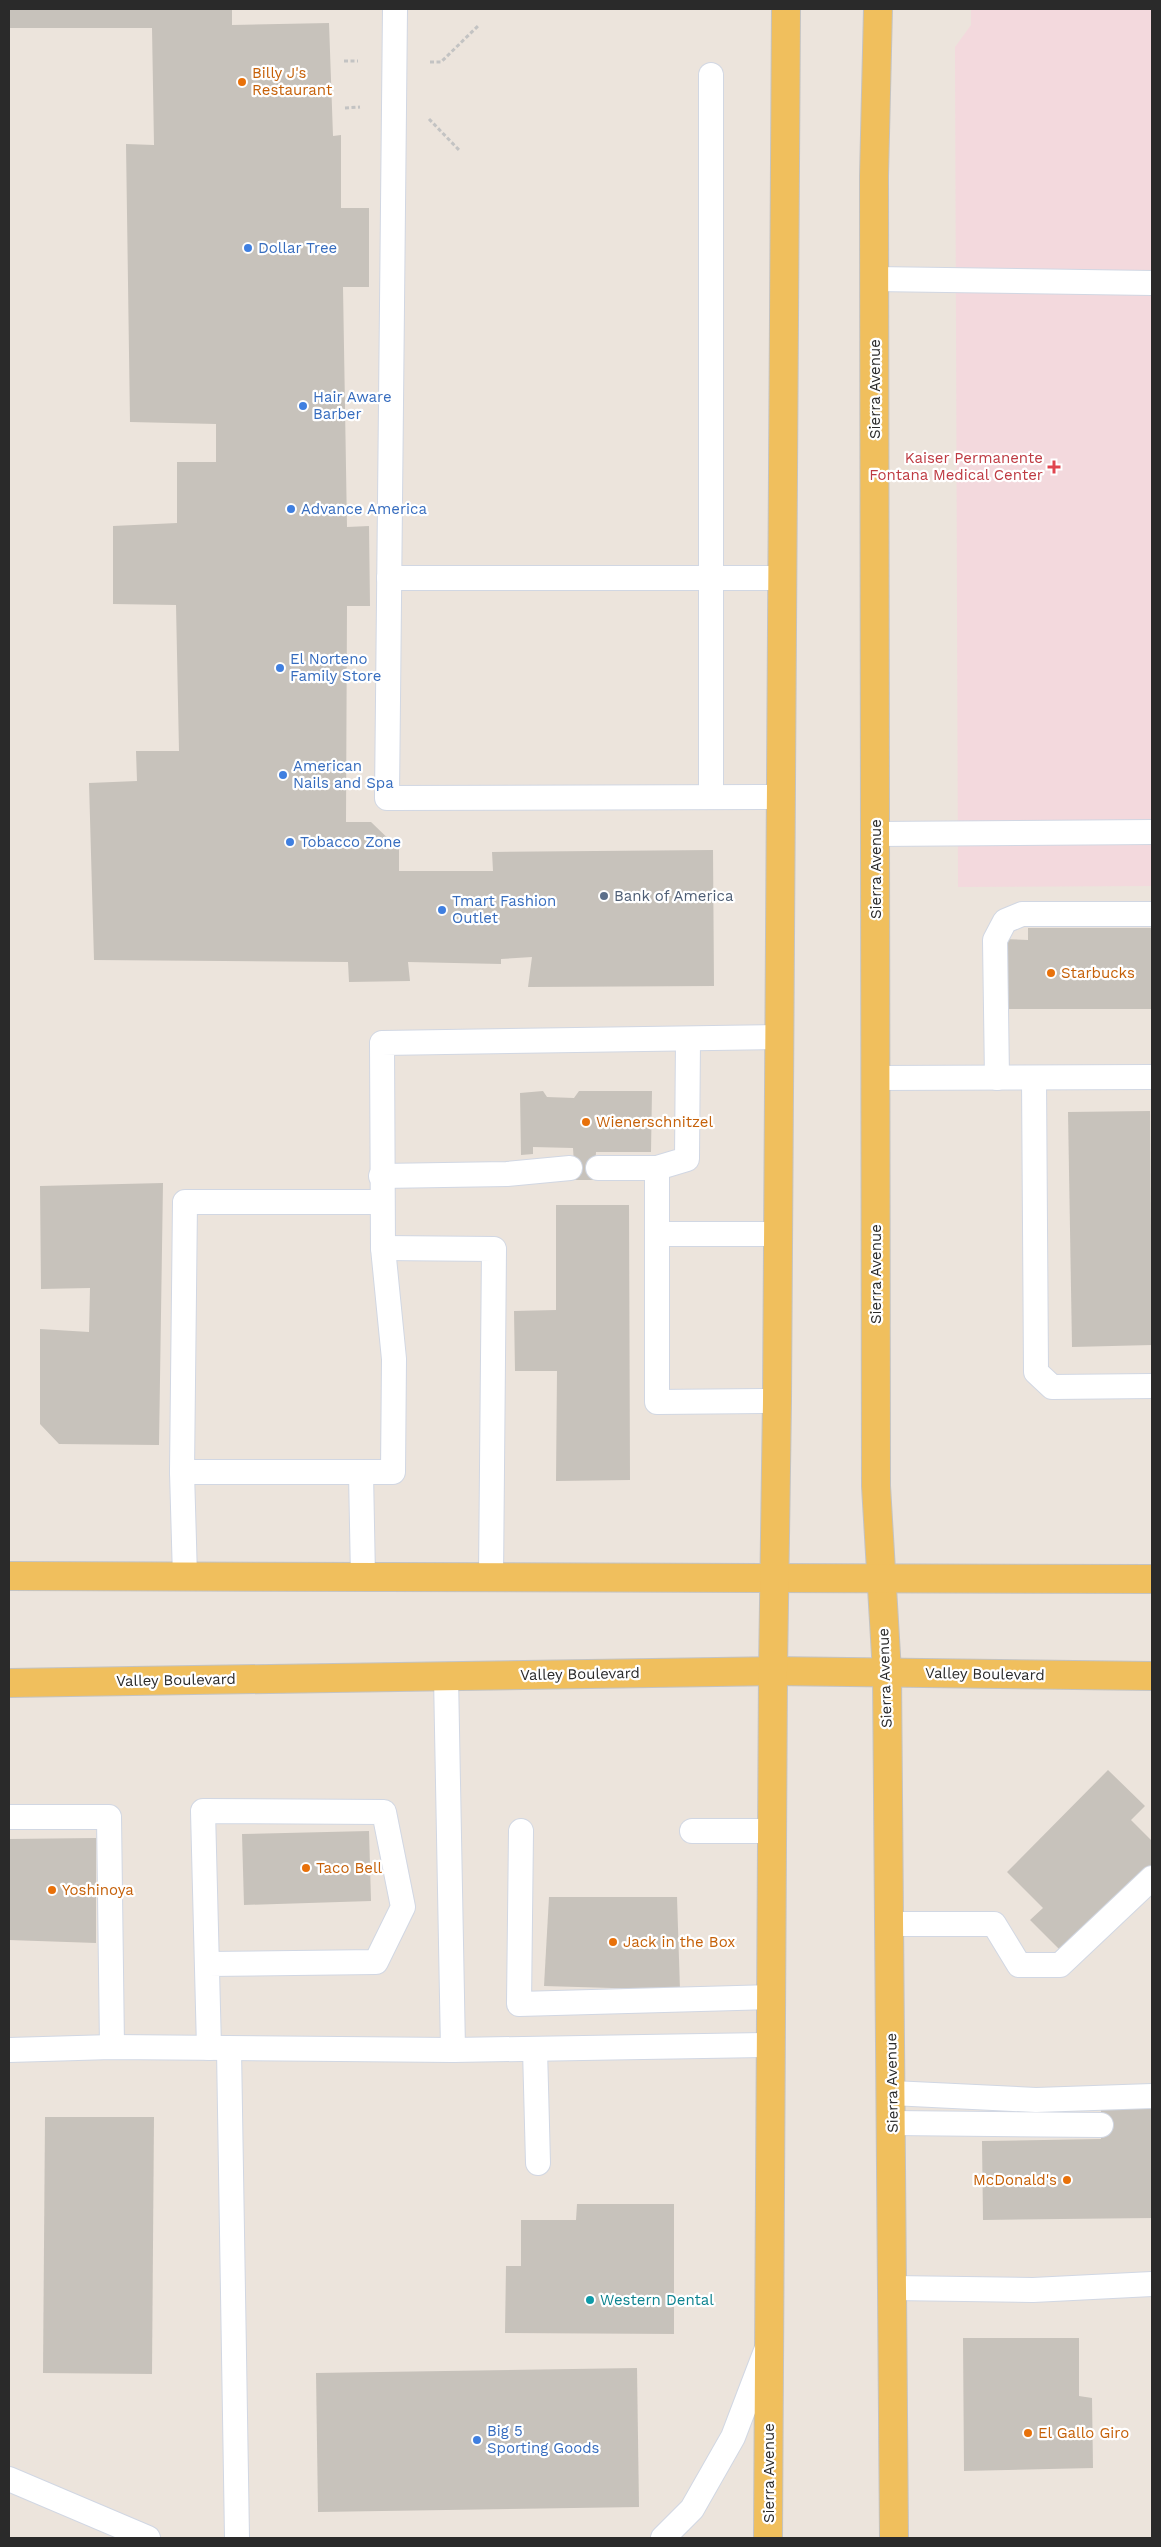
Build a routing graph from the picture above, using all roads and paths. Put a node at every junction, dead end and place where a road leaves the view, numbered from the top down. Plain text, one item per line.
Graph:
1 (395, 9) edge
2 (786, 9) edge
3 (878, 9) edge
4 (711, 75) dead end
5 (874, 278) junction
6 (1152, 283) edge
7 (389, 578) junction
8 (782, 578) junction
9 (711, 579) junction
10 (711, 797) junction
11 (780, 797) junction
12 (1152, 832) edge
13 (876, 834) junction
14 (1152, 914) edge
15 (779, 1037) junction
16 (688, 1040) junction
17 (1152, 1077) edge
18 (876, 1078) junction
19 (997, 1078) junction
20 (1034, 1078) junction
21 (570, 1168) dead end
22 (598, 1168) dead end
23 (657, 1168) junction
24 (381, 1176) junction
25 (382, 1202) junction
26 (657, 1234) junction
27 (778, 1234) junction
28 (383, 1248) junction
29 (1152, 1386) edge
30 (778, 1401) junction
31 (182, 1472) junction
32 (362, 1472) junction
33 (9, 1576) edge
34 (185, 1577) junction
35 (775, 1577) junction
36 (363, 1578) junction
37 (492, 1578) junction
38 (1152, 1579) edge
39 (880, 1580) junction
40 (773, 1671) junction
41 (887, 1672) junction
42 (446, 1676) junction
43 (1152, 1676) edge
44 (9, 1683) edge
45 (9, 1818) edge
46 (521, 1831) dead end
47 (692, 1831) dead end
48 (772, 1831) junction
49 (1152, 1878) edge
50 (890, 1924) junction
51 (208, 1964) junction
52 (771, 1997) junction
53 (771, 2045) junction
54 (112, 2047) junction
55 (219, 2048) junction
56 (535, 2049) junction
57 (9, 2050) edge
58 (453, 2050) junction
59 (892, 2093) junction
60 (1152, 2096) edge
61 (892, 2123) junction
62 (1101, 2125) dead end
63 (538, 2163) dead end
64 (1152, 2284) edge
65 (893, 2288) junction
66 (769, 2342) junction
67 (9, 2479) edge
68 (148, 2538) edge
69 (237, 2538) edge
70 (663, 2538) edge
71 (768, 2538) edge
72 (894, 2538) edge

1 - 7 lane
2 - 8 main road, Sierra Avenue
3 - 5 main road, Sierra Avenue
4 - 9 lane
5 - 6 lane
5 - 13 main road, Sierra Avenue
7 - 9 lane
7 - 10 lane
8 - 9 lane
8 - 11 main road, Sierra Avenue
9 - 10 lane
10 - 11 lane
11 - 15 main road, Sierra Avenue
12 - 13 lane
13 - 18 main road, Sierra Avenue
14 - 19 lane
15 - 16 lane
15 - 27 main road, Sierra Avenue
16 - 23 lane
16 - 24 lane
17 - 20 lane
18 - 19 lane
18 - 39 main road, Sierra Avenue
19 - 20 lane
20 - 29 lane
21 - 24 lane
22 - 23 lane
23 - 26 lane
24 - 25 lane
25 - 28 lane
25 - 31 lane
26 - 27 lane
26 - 30 lane
27 - 30 main road, Sierra Avenue
28 - 32 lane
28 - 37 lane
30 - 35 main road, Sierra Avenue
31 - 32 lane
31 - 34 lane
32 - 36 lane
33 - 34 main road
34 - 36 main road
35 - 37 main road
35 - 39 main road
35 - 40 main road, Sierra Avenue
36 - 37 main road
38 - 39 main road
39 - 41 main road, Sierra Avenue
40 - 41 main road, Valley Boulevard
40 - 42 main road, Valley Boulevard
40 - 48 main road, Sierra Avenue
41 - 43 main road, Valley Boulevard
41 - 50 main road, Sierra Avenue
42 - 44 main road, Valley Boulevard
42 - 58 lane
45 - 54 lane
46 - 52 lane
47 - 48 lane
48 - 52 main road, Sierra Avenue
49 - 50 lane
50 - 59 main road, Sierra Avenue
51 - 51 lane
51 - 55 lane
52 - 53 main road, Sierra Avenue
53 - 56 lane
53 - 66 main road, Sierra Avenue
54 - 55 lane
54 - 57 lane
55 - 58 lane
55 - 69 lane
56 - 58 lane
56 - 63 lane
59 - 60 lane
59 - 61 main road, Sierra Avenue
61 - 62 lane
61 - 65 main road, Sierra Avenue
64 - 65 lane
65 - 72 main road, Sierra Avenue
66 - 70 lane
66 - 71 main road, Sierra Avenue
67 - 68 lane

